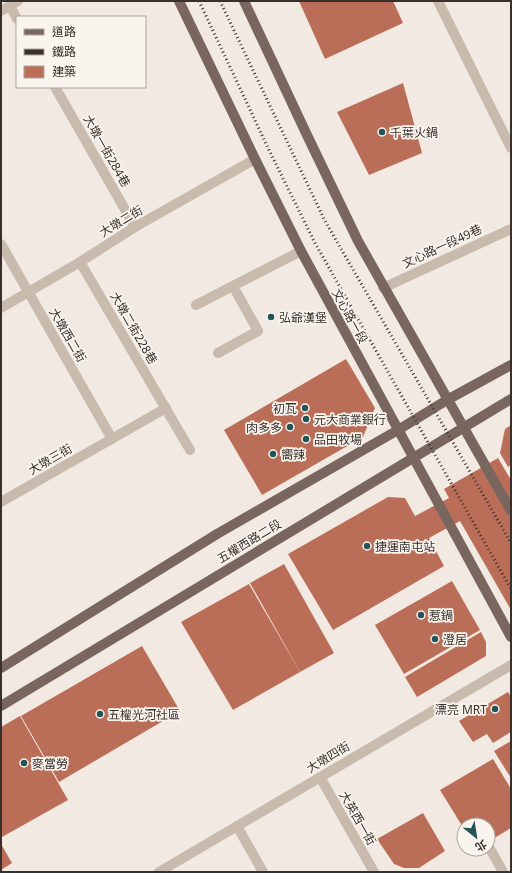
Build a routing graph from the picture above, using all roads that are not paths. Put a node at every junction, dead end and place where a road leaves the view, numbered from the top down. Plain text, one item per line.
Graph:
1 (180, 1) edge
2 (244, 1) edge
3 (438, 1) edge
4 (10, 6) edge
5 (16, 17) edge
6 (57, 88) edge
7 (511, 148) edge
8 (255, 159) junction
9 (135, 227) junction
10 (511, 229) edge
11 (1, 244) edge
12 (301, 252) junction
13 (80, 262) junction
14 (233, 286) junction
15 (383, 288) junction
16 (29, 291) junction
17 (196, 305) dead end
18 (1, 308) edge
19 (218, 353) dead end
20 (511, 365) edge
21 (511, 399) edge
22 (447, 400) junction
23 (166, 408) junction
24 (464, 428) junction
25 (398, 430) junction
26 (112, 439) junction
27 (190, 450) dead end
28 (413, 458) junction
29 (1, 502) edge
30 (511, 511) edge
31 (511, 637) edge
32 (511, 665) edge
33 (1, 668) edge
34 (1, 706) edge
35 (320, 778) junction
36 (237, 826) junction
37 (495, 857) edge
38 (159, 872) edge
39 (263, 872) edge
40 (374, 872) edge
41 (503, 872) edge

1 - 8 main road, 文心路一段
2 - 15 main road
3 - 7 street
4 - 5 street
6 - 9 street, 大墩一街284巷
8 - 9 street, 大墩二街
8 - 12 main road, 文心路一段
9 - 13 street, 大墩二街
10 - 15 street, 文心路一段49巷
11 - 16 street, 大墩西二街
12 - 14 street
12 - 25 main road, 文心路一段
13 - 16 street, 大墩二街
13 - 23 street, 大墩二街228巷
14 - 17 street
14 - 19 street
15 - 22 main road
16 - 18 street, 大墩二街
16 - 26 street, 大墩西二街
20 - 22 main road, 五權西路二段
21 - 24 main road, 五權西路二段
22 - 24 main road
22 - 25 main road, 五權西路二段
23 - 26 street
23 - 27 street, 大墩二街228巷
24 - 28 main road, 五權西路二段
24 - 30 main road
25 - 28 main road, 文心路一段
25 - 33 main road, 五權西路二段
26 - 29 street, 大墩三街
28 - 31 main road, 文心路一段
28 - 34 main road, 五權西路二段
32 - 35 street, 大墩四街
35 - 36 street, 大墩四街
35 - 40 street, 大英西一街
36 - 38 street, 大墩四街
36 - 39 street
37 - 41 street

